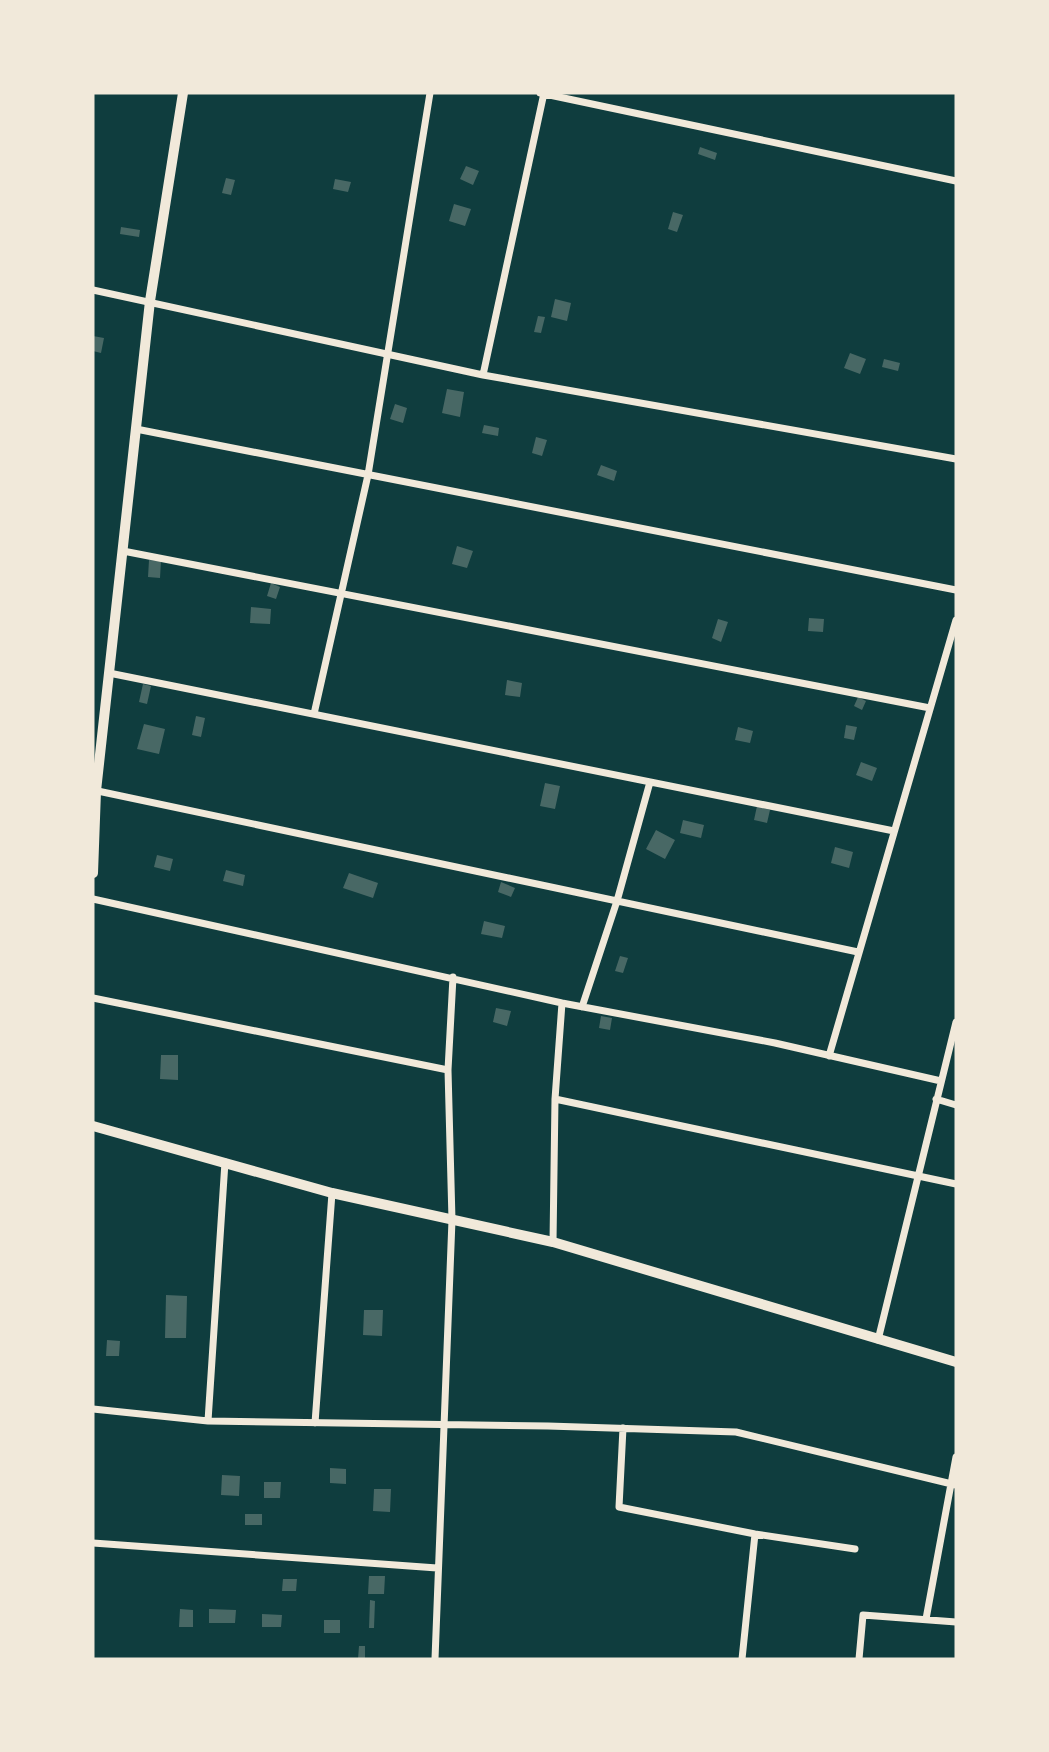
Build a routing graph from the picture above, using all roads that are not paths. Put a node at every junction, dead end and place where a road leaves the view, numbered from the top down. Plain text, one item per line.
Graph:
1 (183, 93) edge
2 (429, 93) edge
3 (543, 93) edge
4 (956, 181) edge
5 (93, 290) edge
6 (150, 301) junction
7 (385, 353) junction
8 (483, 375) junction
9 (136, 429) junction
10 (956, 459) edge
11 (368, 475) junction
12 (123, 551) junction
13 (956, 590) edge
14 (341, 593) junction
15 (956, 620) edge
16 (109, 673) junction
17 (930, 708) junction
18 (314, 714) junction
19 (650, 782) junction
20 (95, 790) edge
21 (894, 831) junction
22 (93, 873) edge
23 (93, 899) edge
24 (617, 901) junction
25 (858, 952) junction
26 (453, 977) junction
27 (93, 998) edge
28 (562, 1003) junction
29 (582, 1007) junction
30 (956, 1022) edge
31 (829, 1056) junction
32 (447, 1070) junction
33 (941, 1081) junction
34 (555, 1099) junction
35 (936, 1100) junction
36 (956, 1105) edge
37 (93, 1126) edge
38 (225, 1162) junction
39 (917, 1175) junction
40 (956, 1184) edge
41 (332, 1193) junction
42 (452, 1220) junction
43 (553, 1242) junction
44 (878, 1340) junction
45 (956, 1362) edge
46 (93, 1409) edge
47 (208, 1421) junction
48 (316, 1423) junction
49 (443, 1424) junction
50 (623, 1428) junction
51 (956, 1457) edge
52 (953, 1485) edge
53 (755, 1534) junction
54 (93, 1543) edge
55 (855, 1549) dead end
56 (437, 1567) junction
57 (926, 1619) junction
58 (956, 1622) edge
59 (435, 1659) edge
60 (742, 1659) edge
61 (859, 1659) edge

1 - 6 street
2 - 7 street
3 - 4 street
3 - 8 street
5 - 6 street
6 - 7 street
6 - 9 street
7 - 8 street
7 - 11 street
8 - 10 street
9 - 11 street
9 - 12 street
11 - 13 street
11 - 14 street
12 - 14 street
12 - 16 street
14 - 17 street
14 - 18 street
15 - 17 street
16 - 18 street
16 - 20 street
17 - 21 street
18 - 19 street
19 - 21 street
19 - 24 street
20 - 22 street
20 - 24 street
21 - 25 street
23 - 26 street
24 - 25 street
24 - 29 street
25 - 31 street
26 - 28 street
26 - 32 street
27 - 32 street
28 - 29 street
28 - 34 street
29 - 31 street
30 - 33 street
31 - 33 street
32 - 42 street
33 - 35 street
34 - 39 street
34 - 43 street
35 - 36 street
35 - 39 street
37 - 38 street
38 - 41 street
38 - 47 street
39 - 40 street
39 - 44 street
41 - 42 street
41 - 48 street
42 - 43 street
42 - 49 street
43 - 44 street
44 - 45 street
46 - 47 street
47 - 48 street
48 - 49 street
49 - 50 street
49 - 56 street
50 - 52 street
50 - 53 street
51 - 52 street
52 - 57 street
53 - 55 street
53 - 60 street
54 - 56 street
56 - 59 street
57 - 58 street
57 - 61 street

